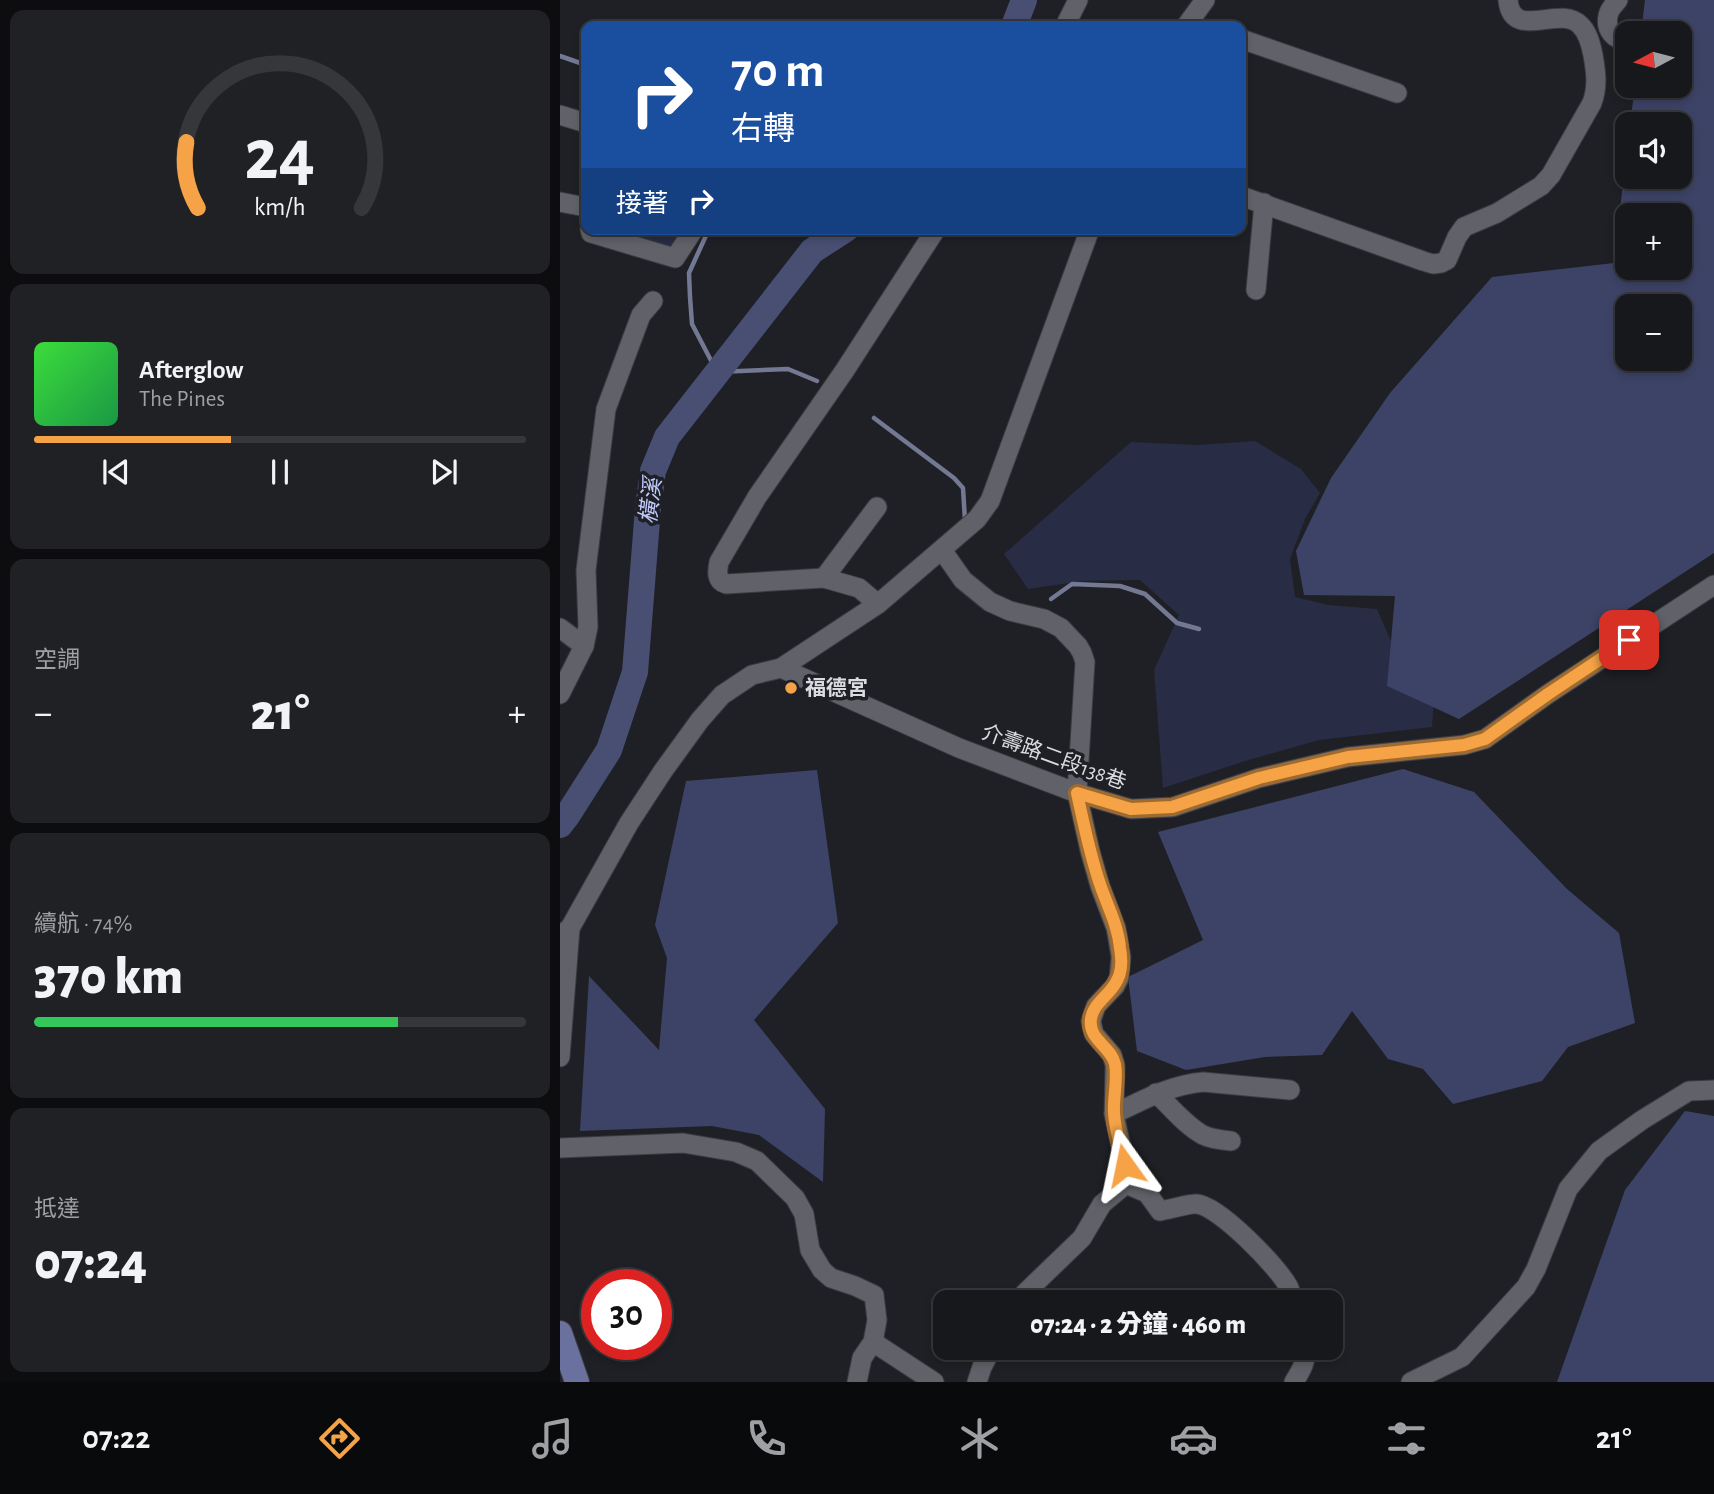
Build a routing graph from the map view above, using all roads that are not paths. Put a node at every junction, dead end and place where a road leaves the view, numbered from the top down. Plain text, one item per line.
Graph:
1 (1078, 0) edge
2 (1205, 0) edge
3 (1508, 0) edge
4 (1618, 0) edge
5 (1068, 21) edge
6 (1194, 21) edge
7 (1615, 37) edge
8 (1246, 41) edge
9 (1397, 93) dead end
10 (560, 115) edge
11 (581, 121) edge
12 (1246, 198) edge
13 (560, 202) edge
14 (1264, 204) junction
15 (581, 206) edge
16 (599, 235) edge
17 (690, 235) edge
18 (932, 235) edge
19 (1088, 235) edge
20 (1256, 290) dead end
21 (653, 301) dead end
22 (877, 507) dead end
23 (942, 550) junction
24 (824, 578) junction
25 (1714, 585) edge
26 (878, 604) junction
27 (560, 628) edge
28 (584, 646) junction
29 (781, 668) junction
30 (560, 694) edge
31 (1077, 793) junction
32 (565, 932) edge
33 (560, 1057) edge
34 (1290, 1090) dead end
35 (1714, 1090) edge
36 (1156, 1093) junction
37 (1114, 1114) junction
38 (1230, 1141) dead end
39 (560, 1148) edge
40 (1126, 1184) junction
41 (1028, 1290) edge
42 (1290, 1290) edge
43 (560, 1333) edge
44 (873, 1342) junction
45 (986, 1360) edge
46 (1305, 1360) edge
47 (577, 1382) edge
48 (857, 1382) edge
49 (934, 1382) edge
50 (977, 1382) edge
51 (1294, 1382) edge
52 (1411, 1382) edge

1 - 5 street
2 - 6 street
3 - 14 street
4 - 7 street
8 - 9 street
10 - 11 street
12 - 14 street
13 - 15 street
14 - 20 street
16 - 17 street
18 - 24 street
19 - 23 street
21 - 28 street
22 - 24 street
23 - 26 street
23 - 31 street
24 - 26 street
25 - 31 street, 介壽路二段138巷
26 - 29 street
27 - 28 street
28 - 30 street
29 - 31 street, 介壽路二段138巷
29 - 32 street
31 - 37 street
32 - 33 street
34 - 36 street
35 - 52 street
36 - 37 street
36 - 38 street
37 - 40 street
39 - 44 street
40 - 41 street
40 - 42 street
43 - 47 main road
44 - 48 street
44 - 49 street
45 - 50 street
46 - 51 street

